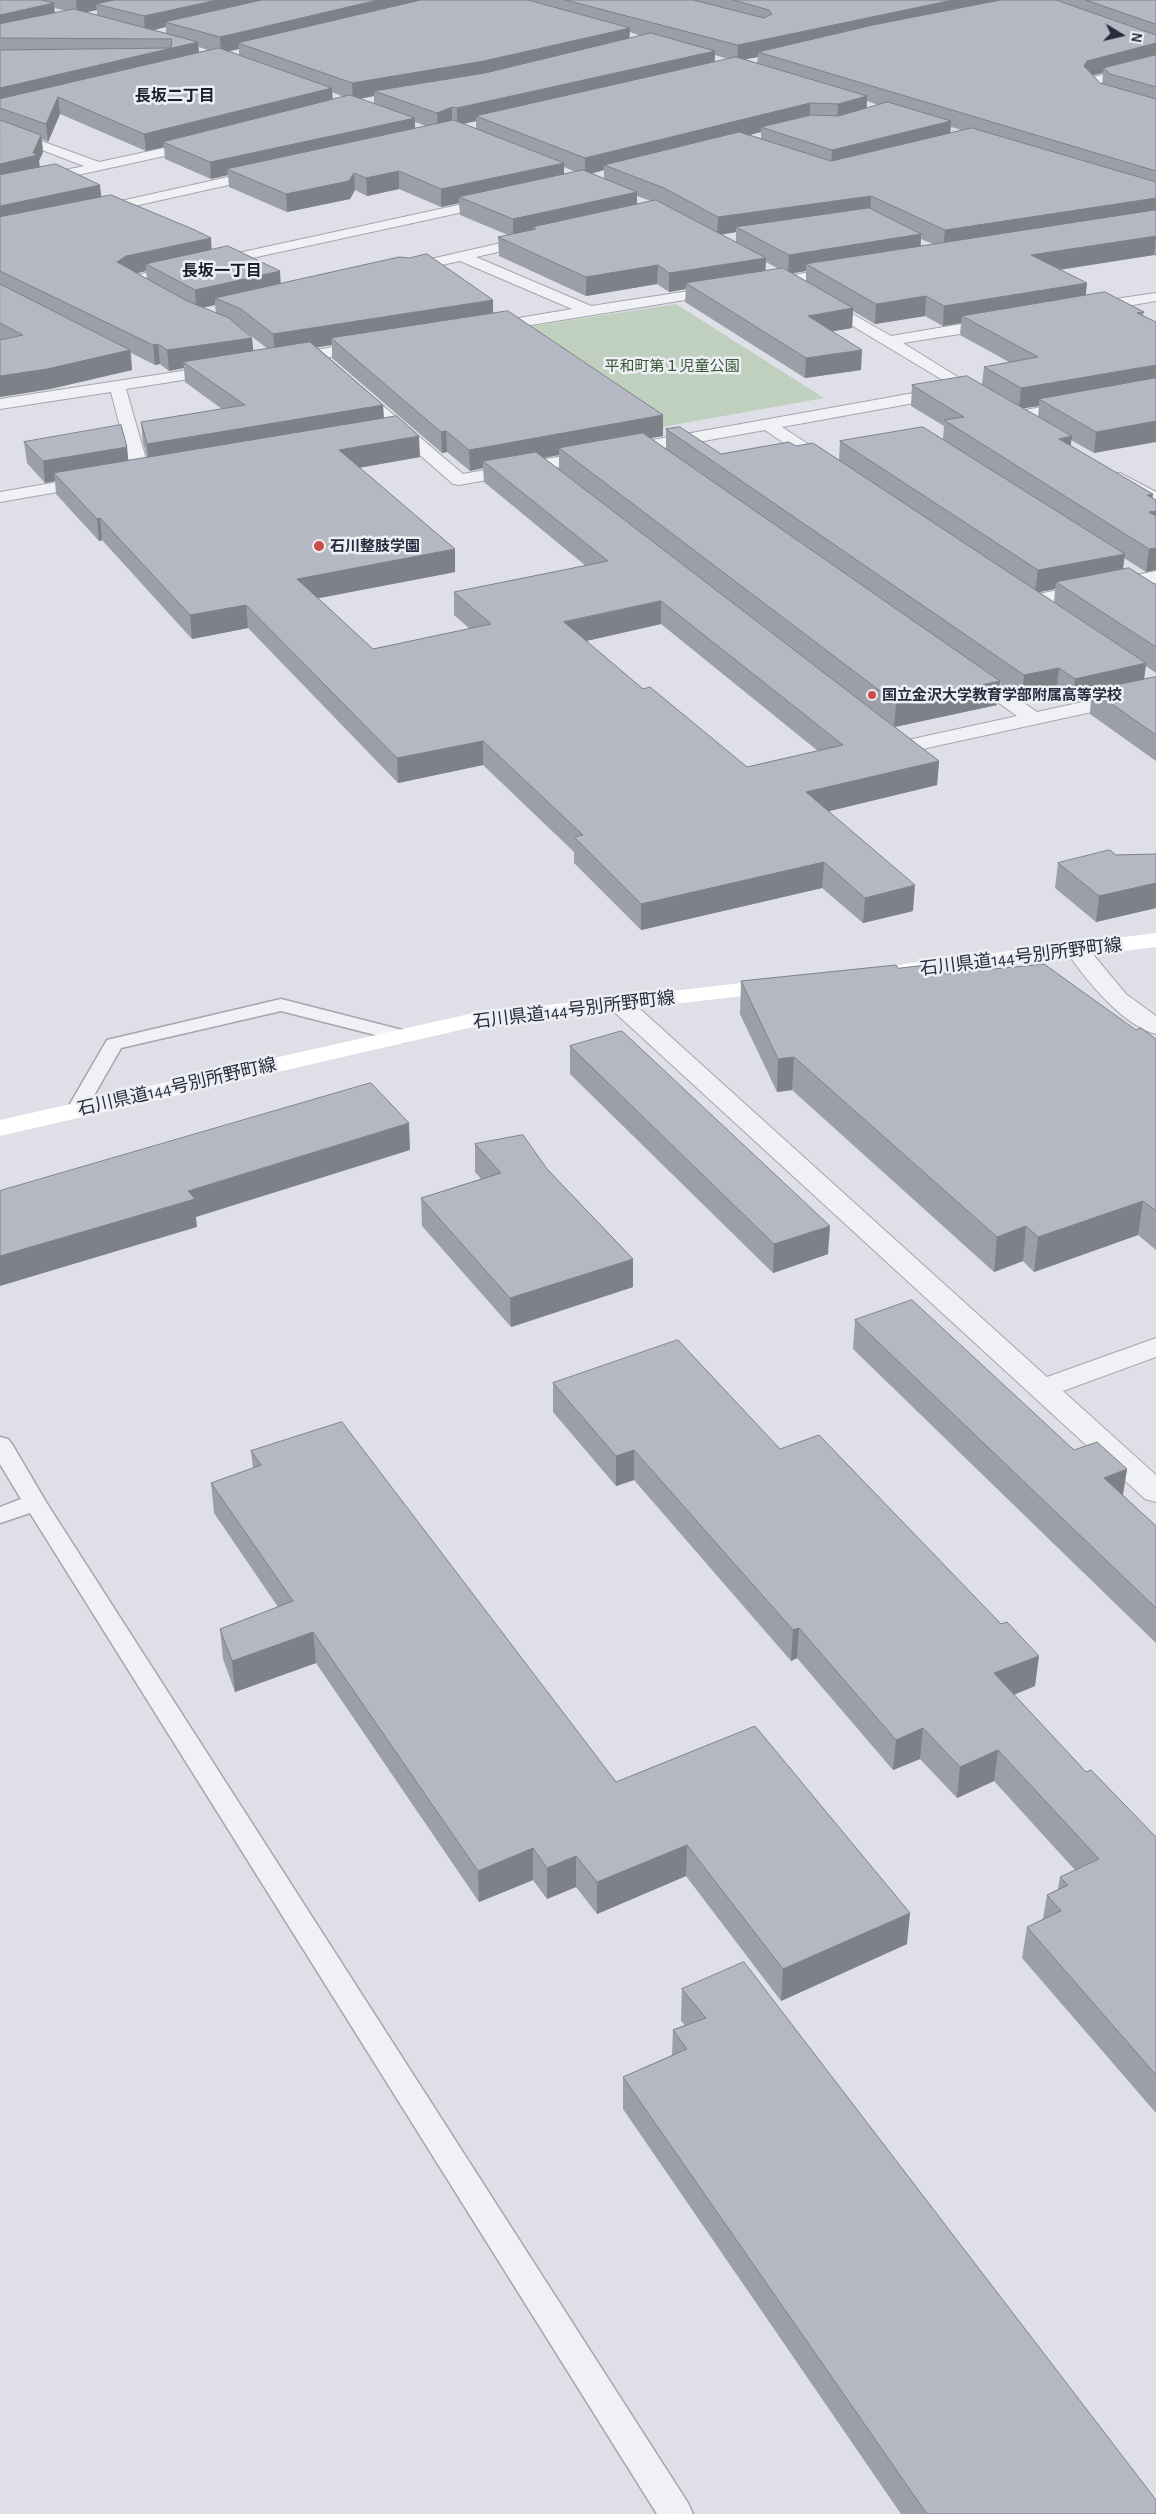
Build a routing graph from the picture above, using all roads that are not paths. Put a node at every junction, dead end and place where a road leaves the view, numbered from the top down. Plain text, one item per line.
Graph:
1 (653, 0) edge
2 (698, 6) edge
3 (1156, 65) edge
4 (1156, 110) edge
5 (0, 130) edge
6 (213, 141) edge
7 (97, 166) junction
8 (282, 168) edge
9 (0, 188) edge
10 (506, 198) edge
11 (114, 206) junction
12 (76, 214) edge
13 (140, 217) edge
14 (554, 235) edge
15 (209, 246) edge
16 (461, 256) junction
17 (235, 258) junction
18 (853, 269) edge
19 (767, 270) edge
20 (384, 273) edge
21 (785, 280) junction
22 (1156, 297) edge
23 (161, 299) edge
24 (588, 311) junction
25 (1070, 311) edge
26 (1012, 320) edge
27 (472, 330) edge
28 (888, 340) junction
29 (384, 344) edge
30 (316, 355) junction
31 (272, 362) edge
32 (139, 366) dead end
33 (329, 367) edge
34 (233, 368) edge
35 (165, 379) junction
36 (343, 380) edge
37 (117, 386) junction
38 (967, 389) junction
39 (1090, 403) edge
40 (0, 404) edge
41 (1014, 417) junction
42 (767, 424) junction
43 (399, 430) junction
44 (1037, 431) edge
45 (380, 433) edge
46 (646, 446) junction
47 (838, 456) dead end
48 (819, 459) junction
49 (670, 463) edge
50 (540, 465) junction
51 (160, 470) edge
52 (1109, 472) edge
53 (141, 473) junction
54 (844, 475) edge
55 (563, 483) edge
56 (0, 497) edge
57 (1156, 499) edge
58 (1126, 569) edge
59 (1152, 581) edge
60 (1016, 590) edge
61 (1033, 601) junction
62 (1058, 618) edge
63 (953, 662) edge
64 (1153, 685) edge
65 (1034, 719) junction
66 (873, 723) edge
67 (1156, 940) edge
68 (1078, 951) junction
69 (883, 974) edge
70 (795, 984) edge
71 (620, 1004) junction
72 (1156, 1027) edge
73 (402, 1036) junction
74 (77, 1109) junction
75 (0, 1128) edge
76 (1156, 1347) edge
77 (1042, 1388) junction
78 (0, 1444) edge
79 (1156, 1492) edge
80 (35, 1503) junction
81 (0, 1515) edge
82 (676, 2514) edge

1 - 2 street
3 - 4 street
5 - 7 street
6 - 7 street
7 - 9 street
8 - 11 street
10 - 17 street
11 - 12 street
11 - 13 street
14 - 16 street
15 - 17 street
16 - 20 street
16 - 24 street
17 - 23 street
18 - 21 street
19 - 21 street
21 - 24 street
21 - 28 street
22 - 25 street
24 - 27 street
26 - 28 street
28 - 38 street
29 - 30 street
30 - 31 street
30 - 33 street
32 - 35 street
34 - 35 street
35 - 37 street
36 - 43 street
37 - 40 street
37 - 53 street
38 - 41 street
38 - 42 street
39 - 41 street
41 - 44 street
42 - 46 street
42 - 48 street
43 - 45 street
43 - 50 street
46 - 49 street
46 - 50 street
47 - 48 street
48 - 54 street
50 - 55 street
51 - 53 street
52 - 57 street
53 - 56 street
58 - 59 street
59 - 61 street
60 - 61 street
61 - 62 street
63 - 65 street
64 - 65 street
65 - 66 street
67 - 68 main road, 石川県道144号別所野町線
68 - 69 main road, 石川県道144号別所野町線
68 - 72 street
70 - 71 main road, 石川県道144号別所野町線
71 - 73 main road, 石川県道144号別所野町線
71 - 77 street
73 - 74 main road, 石川県道144号別所野町線
73 - 74 lane
74 - 75 main road, 石川県道144号別所野町線
76 - 77 street
77 - 79 street
78 - 80 lane
80 - 81 lane
80 - 82 lane

